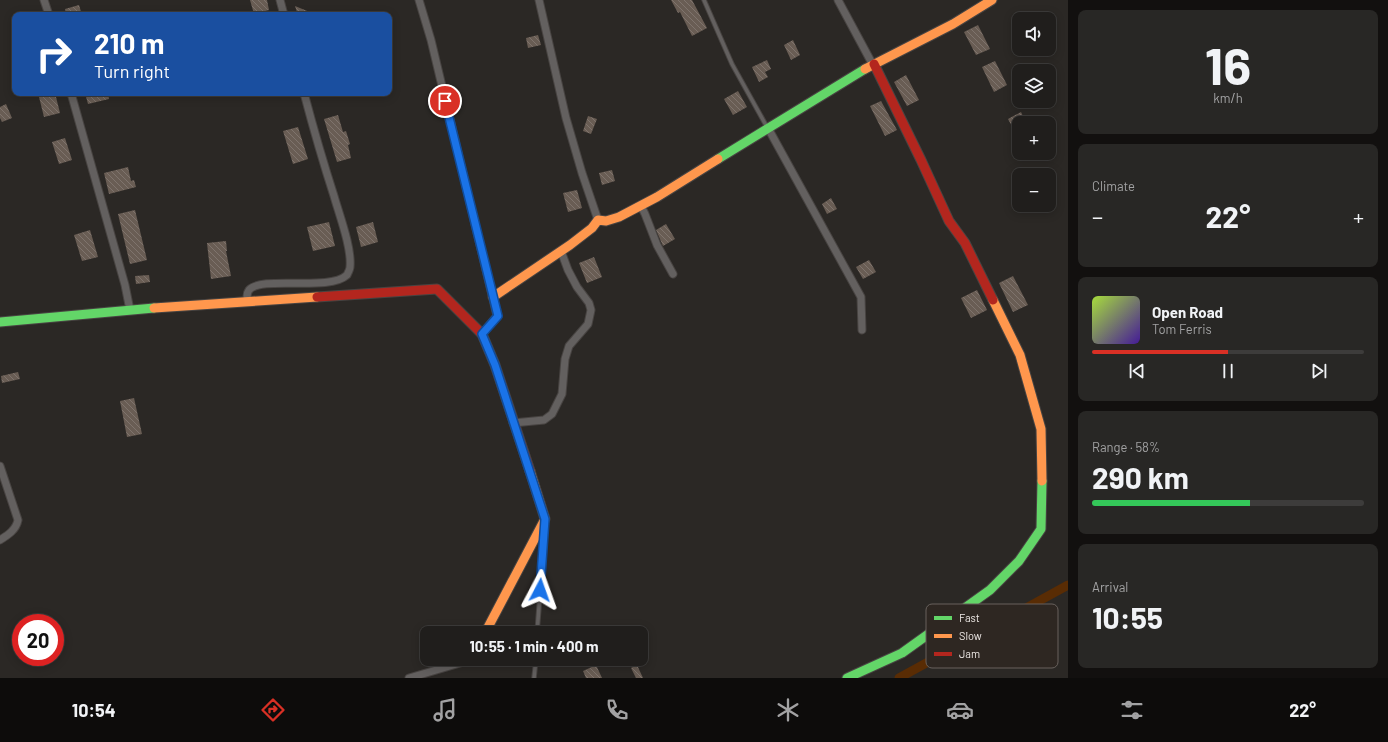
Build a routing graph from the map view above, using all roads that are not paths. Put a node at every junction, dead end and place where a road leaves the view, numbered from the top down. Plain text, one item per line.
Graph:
1 (44, 0) edge
2 (280, 0) edge
3 (419, 0) edge
4 (539, 0) edge
5 (704, 0) edge
6 (838, 0) edge
7 (992, 0) edge
8 (48, 12) edge
9 (283, 12) edge
10 (874, 66) junction
11 (71, 96) edge
12 (305, 96) edge
13 (768, 128) junction
14 (641, 206) junction
15 (598, 220) junction
16 (561, 251) junction
17 (673, 274) dead end
18 (493, 297) junction
19 (248, 302) junction
20 (130, 310) junction
21 (0, 322) edge
22 (862, 330) dead end
23 (482, 334) junction
24 (514, 423) junction
25 (0, 466) edge
26 (545, 519) junction
27 (0, 540) edge
28 (970, 604) edge
29 (489, 626) edge
30 (537, 626) edge
31 (926, 636) edge
32 (450, 666) edge
33 (535, 666) edge
34 (409, 678) edge
35 (534, 678) edge
36 (847, 678) edge

1 - 8 street
2 - 9 street
3 - 18 street
4 - 15 street
5 - 13 lane
6 - 10 street
7 - 10 street
10 - 13 street
10 - 28 street
11 - 20 street
12 - 19 street
13 - 14 street
13 - 22 street
14 - 15 street
14 - 17 street
15 - 16 street
16 - 18 street
16 - 24 street
18 - 23 street
19 - 20 street
19 - 23 street
20 - 21 street
23 - 24 street
24 - 26 street
25 - 27 street
26 - 29 street
26 - 30 lane
31 - 36 street
32 - 34 street
33 - 35 lane

